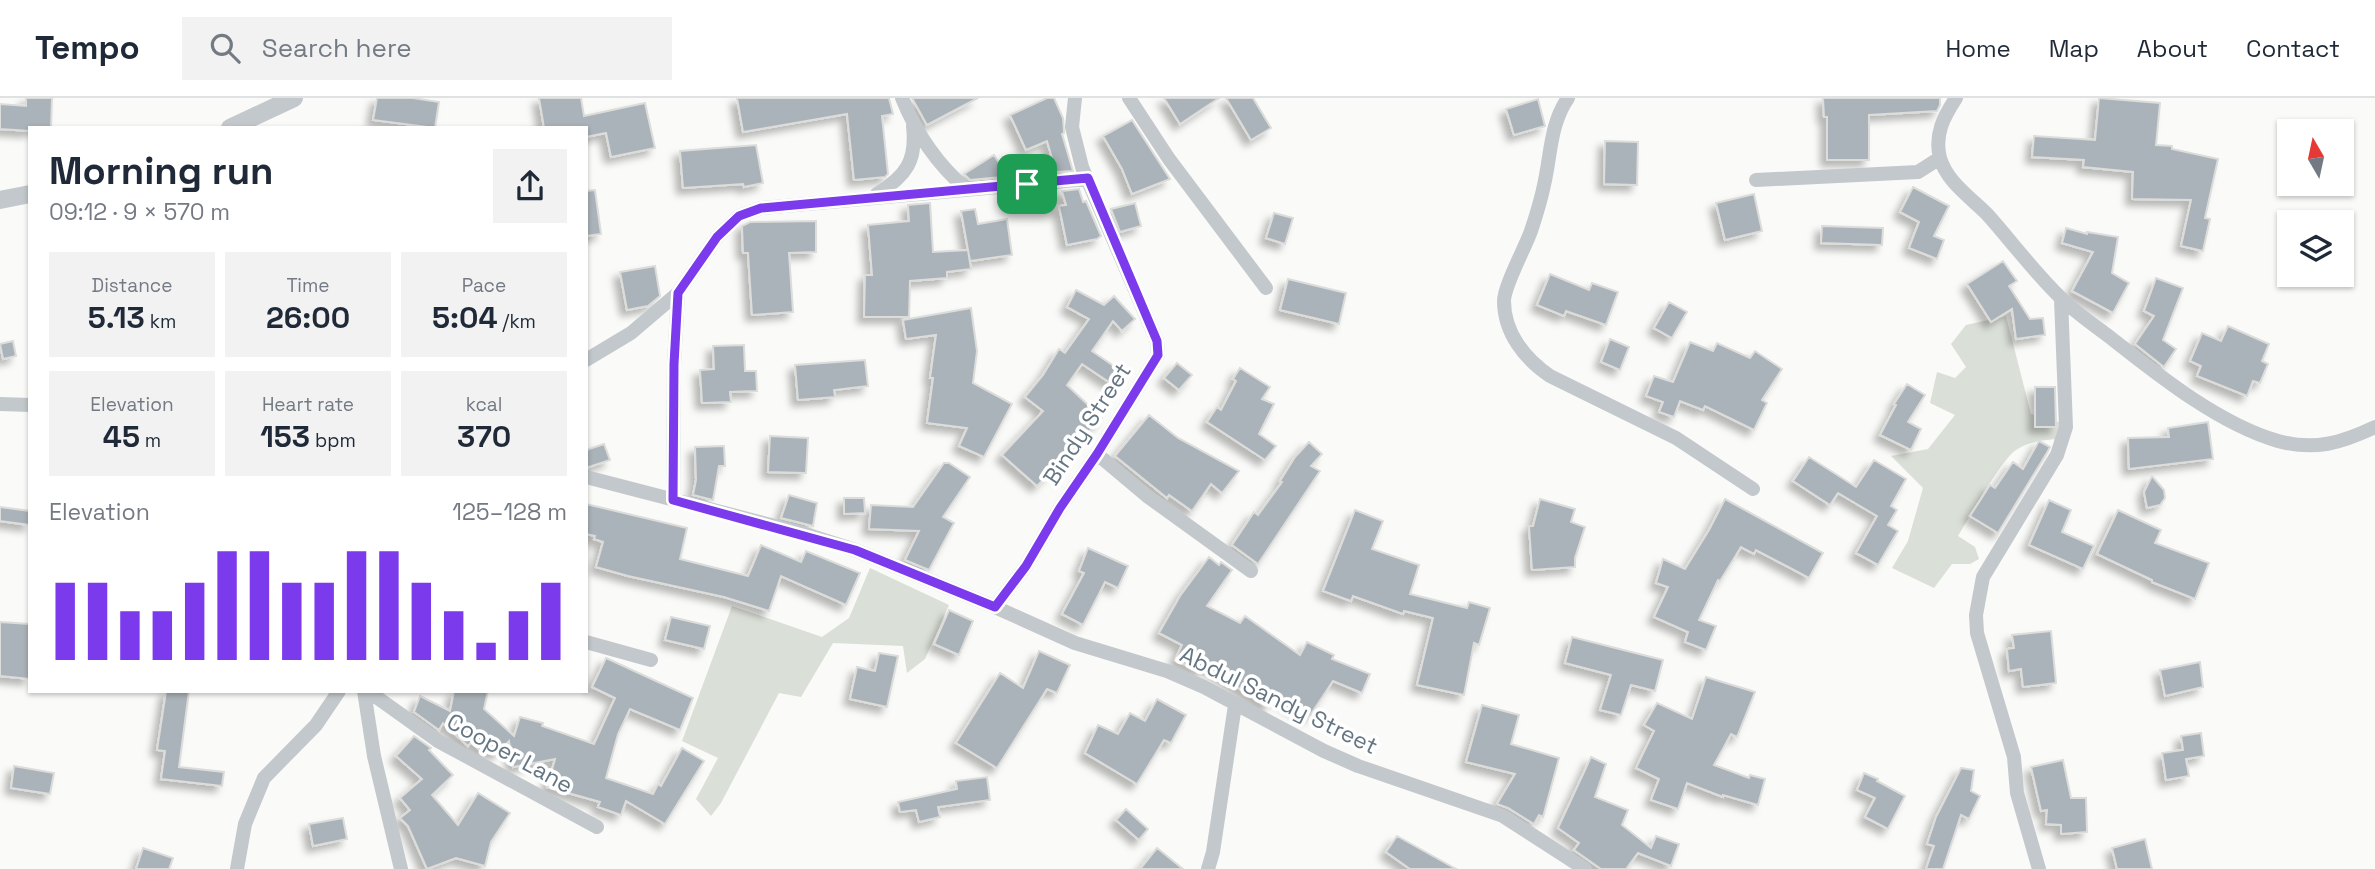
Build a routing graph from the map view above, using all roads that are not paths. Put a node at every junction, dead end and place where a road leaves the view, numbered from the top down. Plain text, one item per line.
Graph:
1 (295, 98) edge
2 (902, 98) edge
3 (1075, 98) edge
4 (1129, 98) edge
5 (1568, 98) edge
6 (1956, 98) edge
7 (913, 124) junction
8 (234, 126) edge
9 (1940, 159) junction
10 (1088, 178) junction
11 (1756, 180) dead end
12 (966, 189) junction
13 (28, 194) edge
14 (872, 197) junction
15 (0, 200) edge
16 (1266, 288) dead end
17 (678, 293) junction
18 (2061, 299) junction
19 (588, 359) edge
20 (0, 404) edge
21 (28, 405) edge
22 (2375, 427) edge
23 (1097, 454) junction
24 (588, 478) edge
25 (1753, 489) dead end
26 (673, 500) junction
27 (1251, 571) dead end
28 (995, 607) junction
29 (588, 643) edge
30 (650, 660) dead end
31 (338, 693) edge
32 (366, 693) edge
33 (369, 693) edge
34 (1236, 705) junction
35 (597, 827) dead end
36 (237, 869) edge
37 (401, 869) edge
38 (1208, 869) edge
39 (1585, 869) edge
40 (2039, 869) edge

1 - 8 street
2 - 7 street
3 - 10 street, Bindy Street
4 - 16 street
5 - 25 street
6 - 9 street
7 - 12 street
7 - 14 street
9 - 11 street
9 - 18 street
10 - 12 street
10 - 23 street, Bindy Street
12 - 14 street
13 - 15 street
14 - 17 street
17 - 19 street
17 - 26 street
18 - 22 street
18 - 40 street
20 - 21 street
23 - 27 street
23 - 28 street, Bindy Street
24 - 26 street, Abdul Sandy Street
26 - 28 street, Abdul Sandy Street
28 - 34 street, Abdul Sandy Street
29 - 30 street
31 - 36 street
32 - 37 street
33 - 35 street, Cooper Lane
34 - 38 street
34 - 39 street, Abdul Sandy Street

